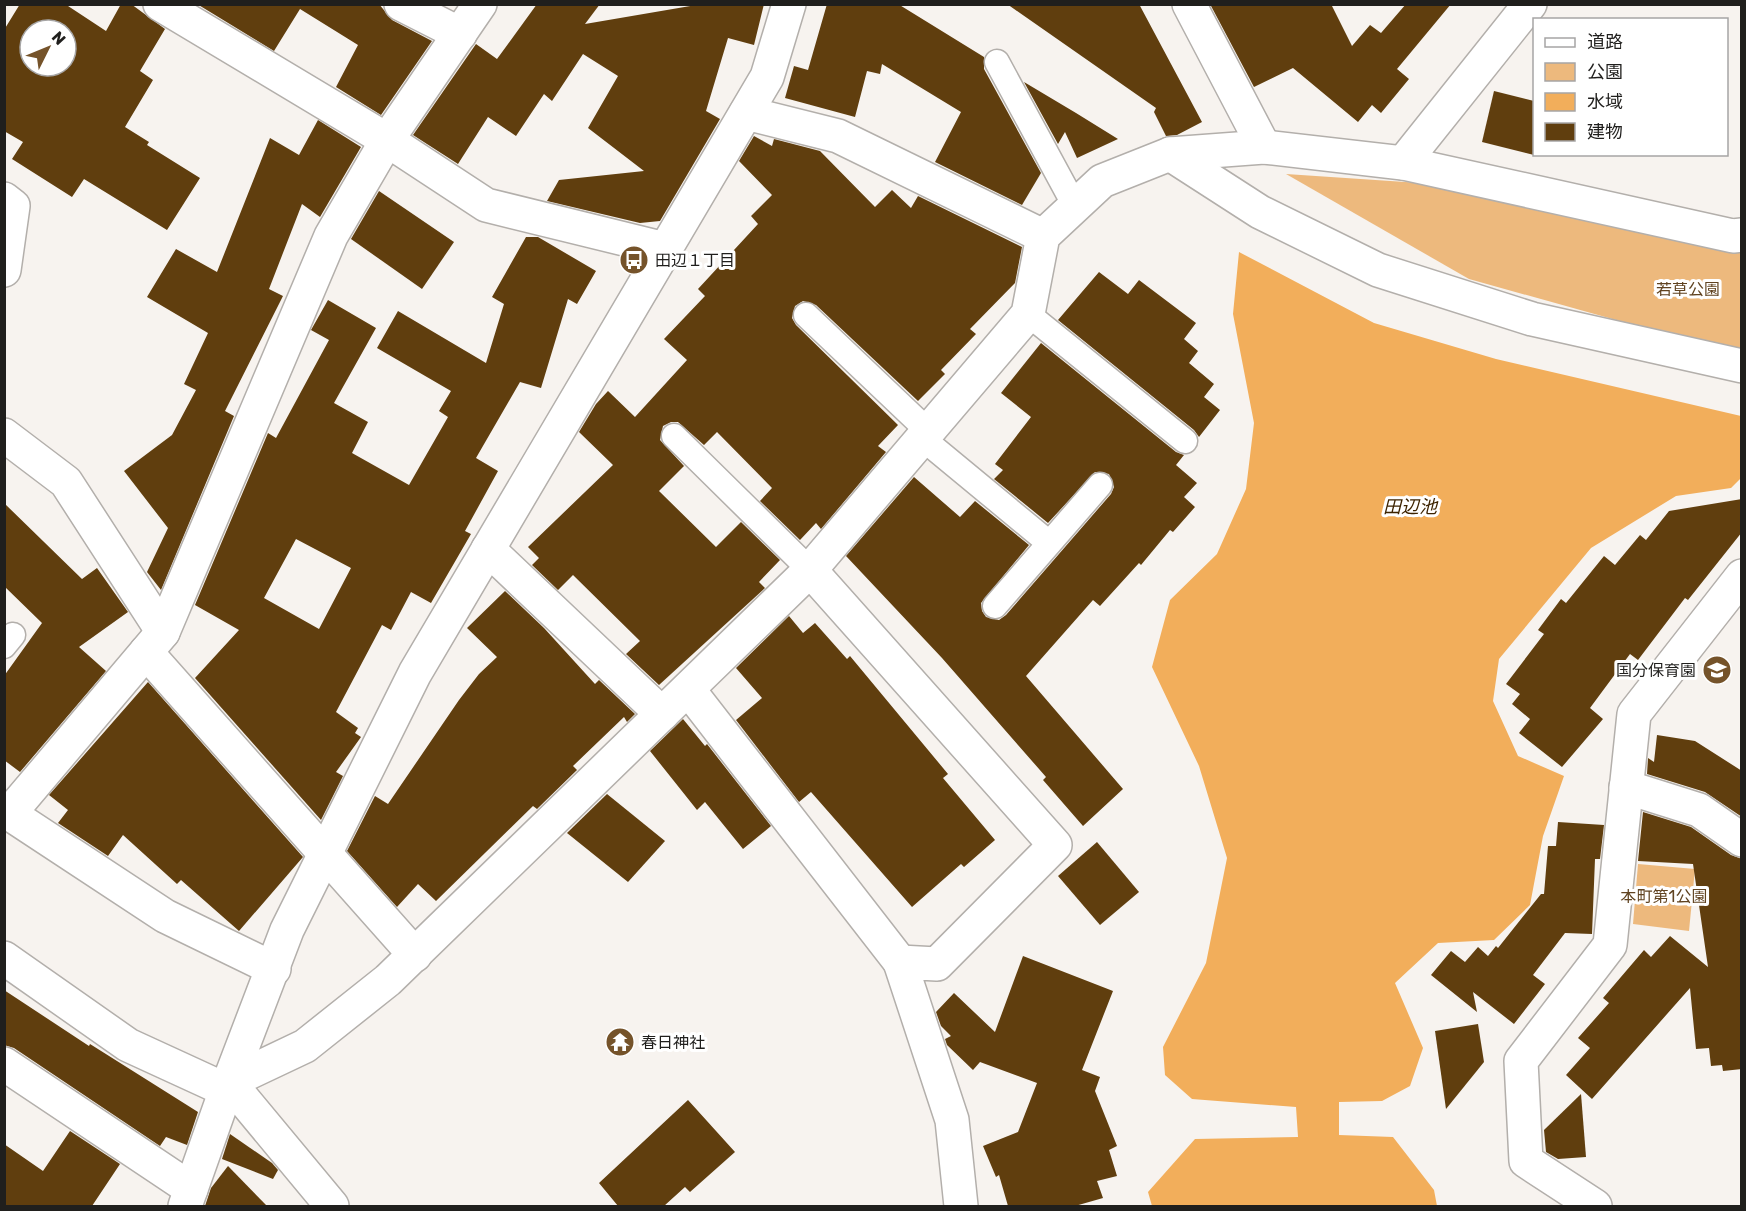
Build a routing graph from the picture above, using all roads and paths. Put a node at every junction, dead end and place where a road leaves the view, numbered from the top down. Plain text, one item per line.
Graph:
1 (401, 4) edge
2 (480, 4) edge
3 (789, 4) edge
4 (1189, 4) edge
5 (1530, 4) edge
6 (177, 9) edge
7 (460, 34) junction
8 (997, 62) dead end
9 (746, 113) junction
10 (387, 140) junction
11 (1264, 147) junction
12 (1170, 154) junction
13 (1403, 163) junction
14 (4, 200) edge
15 (1075, 206) junction
16 (1742, 235) edge
17 (1043, 236) junction
18 (665, 249) junction
19 (4, 270) edge
20 (1028, 314) junction
21 (806, 315) dead end
22 (1742, 366) edge
23 (4, 435) edge
24 (925, 435) junction
25 (674, 436) dead end
26 (1185, 441) dead end
27 (1100, 485) dead end
28 (1049, 543) junction
29 (488, 549) junction
30 (810, 570) junction
31 (1742, 576) edge
32 (995, 606) dead end
33 (155, 642) junction
34 (688, 690) junction
35 (662, 714) junction
36 (1626, 787) junction
37 (7, 812) edge
38 (1742, 840) edge
39 (326, 853) junction
40 (415, 955) junction
41 (4, 958) edge
42 (900, 962) junction
43 (274, 969) junction
44 (4, 1064) edge
45 (228, 1086) junction
46 (188, 1198) edge
47 (332, 1206) edge
48 (961, 1206) edge
49 (1595, 1206) edge

1 - 7 street
2 - 7 street
3 - 9 street
4 - 11 street
5 - 13 street
6 - 10 street
7 - 10 street
8 - 15 lane
9 - 17 street
9 - 18 street
10 - 18 street
10 - 33 street
11 - 12 street
11 - 13 street
12 - 15 street
12 - 22 street
13 - 16 street
14 - 19 street
15 - 17 street
17 - 20 street
18 - 29 street
20 - 24 street
20 - 26 lane
21 - 24 lane
23 - 33 street
24 - 28 lane
24 - 30 street
25 - 30 lane
27 - 28 lane
28 - 32 lane
29 - 35 street
29 - 39 street
30 - 34 street
30 - 42 street
31 - 36 street
33 - 37 street
33 - 39 street
34 - 35 street
34 - 42 street
35 - 40 street
36 - 38 street
36 - 49 street
37 - 43 street
39 - 40 street
39 - 43 street
40 - 45 street
41 - 45 street
42 - 48 street
43 - 45 street
44 - 46 street
45 - 46 street
45 - 47 street

